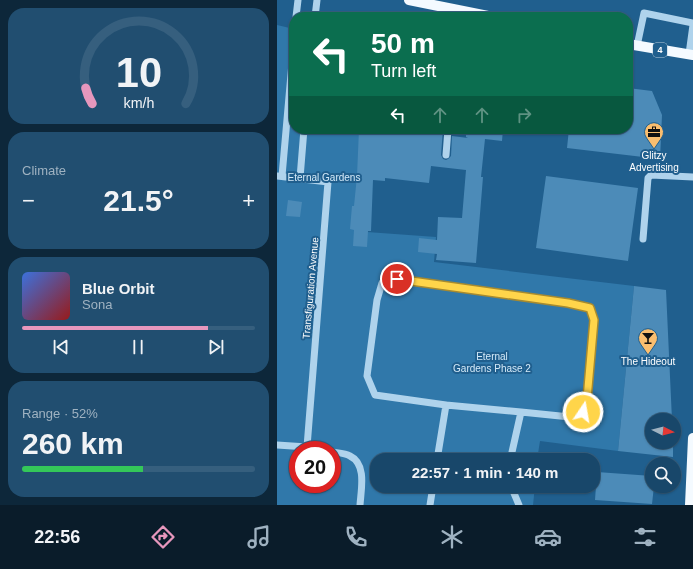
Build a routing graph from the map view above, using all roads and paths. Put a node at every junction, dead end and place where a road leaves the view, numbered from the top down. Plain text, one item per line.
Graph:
1 (298, 0) edge
2 (317, 0) edge
3 (409, 0) edge
4 (297, 12) edge
5 (316, 12) edge
6 (452, 12) edge
7 (693, 24) edge
8 (633, 45) edge
9 (691, 55) edge
10 (289, 85) edge
11 (304, 134) edge
12 (448, 134) edge
13 (446, 155) dead end
14 (279, 176) edge
15 (693, 177) edge
16 (300, 178) junction
17 (643, 239) dead end
18 (446, 405) junction
19 (521, 412) junction
20 (693, 438) edge
21 (307, 441) edge
22 (277, 445) edge
23 (289, 446) edge
24 (438, 453) edge
25 (512, 453) edge
26 (341, 454) edge
27 (432, 493) edge
28 (514, 493) edge
29 (360, 505) edge
30 (430, 505) edge
31 (519, 505) edge
32 (690, 505) edge

1 - 4 street
2 - 5 street
3 - 6 main road
7 - 8 street
7 - 9 street
8 - 9 main road, 4
10 - 14 street
11 - 16 street
12 - 13 street
14 - 16 street, Transfiguration Avenue
15 - 17 street
16 - 21 street, Transfiguration Avenue
18 - 19 street
18 - 19 street
18 - 24 street
19 - 25 street
20 - 32 main road
22 - 23 street
26 - 29 street
27 - 30 street
28 - 31 street

